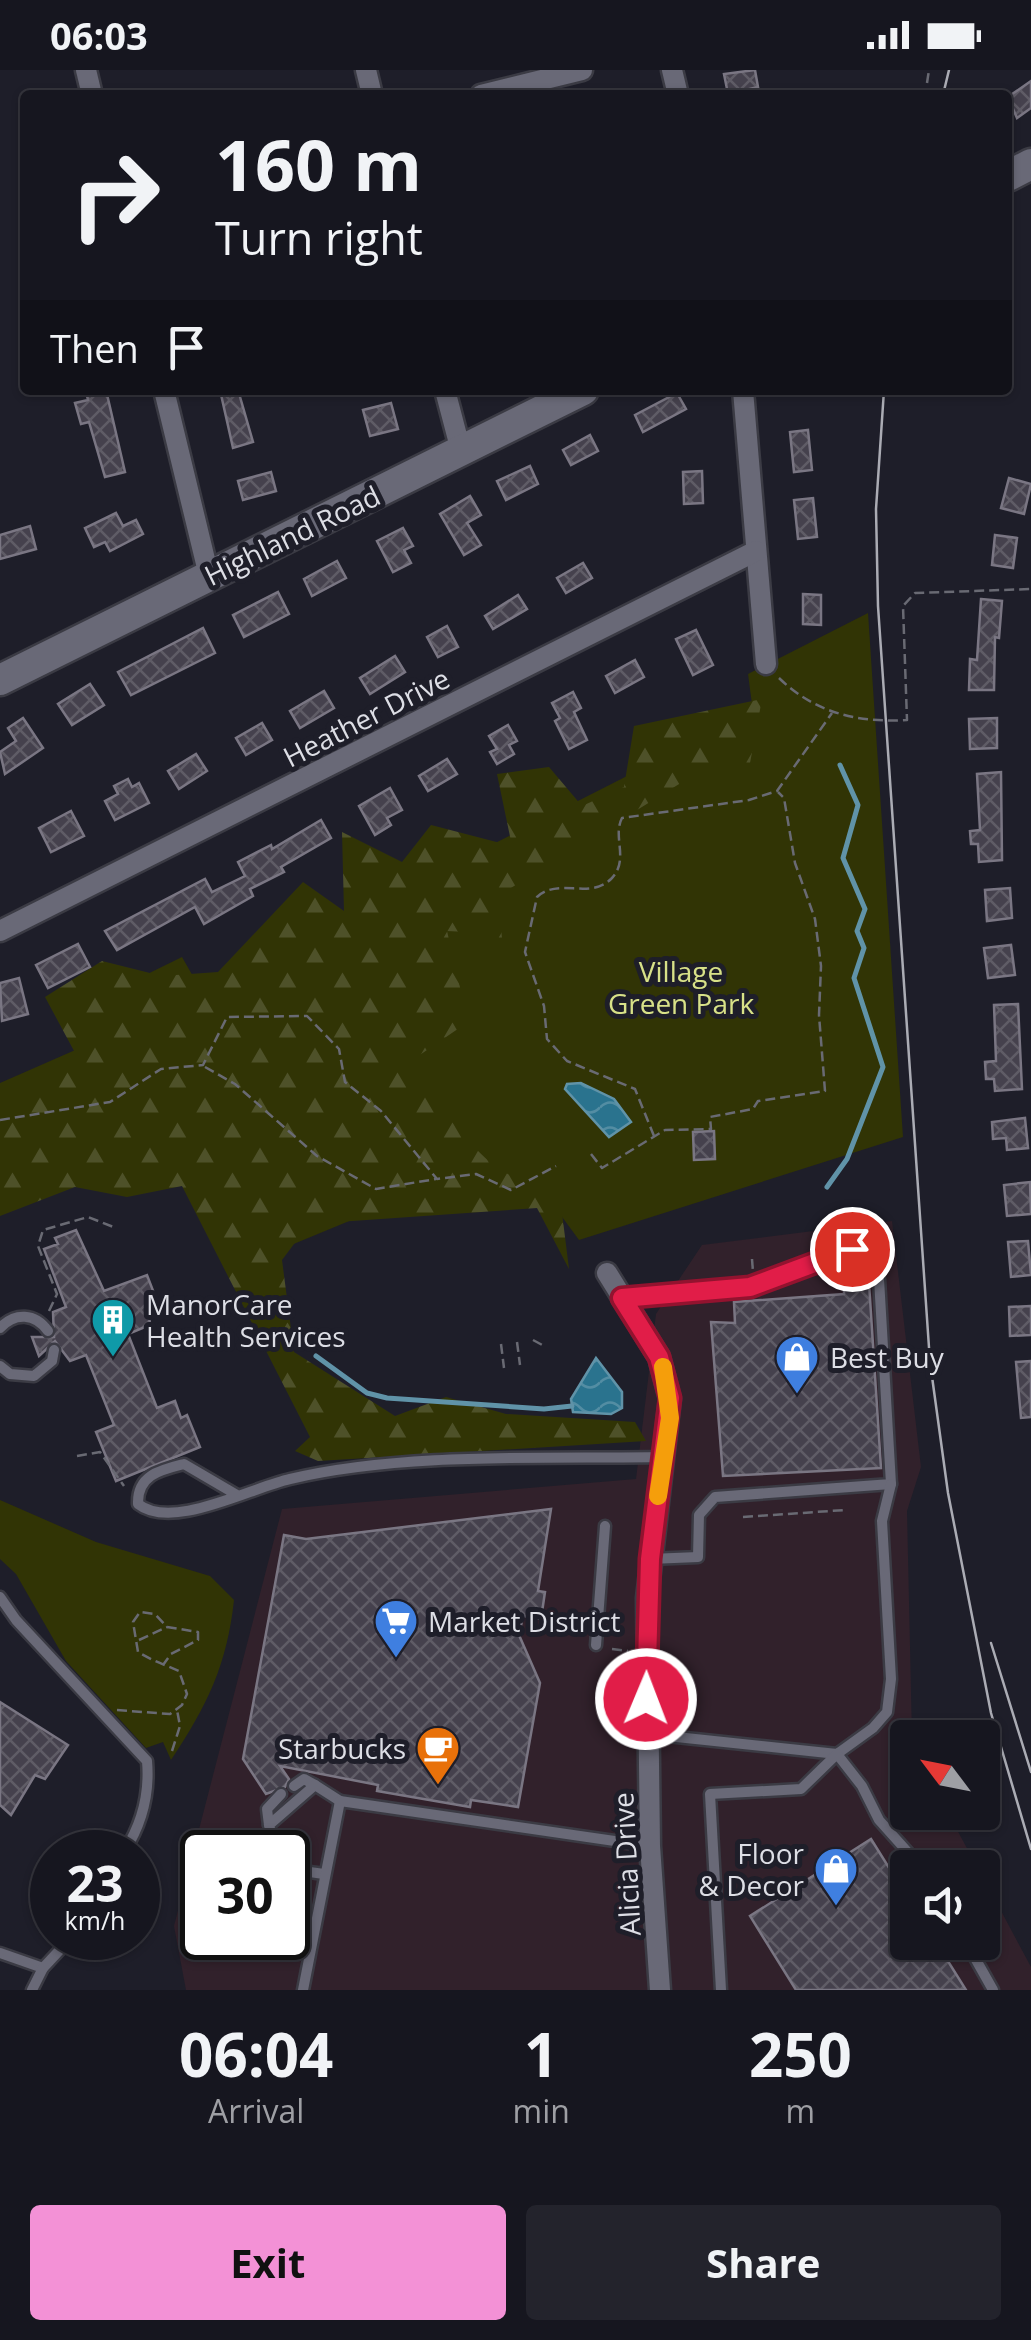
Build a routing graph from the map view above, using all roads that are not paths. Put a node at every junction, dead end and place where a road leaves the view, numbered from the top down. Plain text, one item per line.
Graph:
1 (582, 70) edge
2 (501, 90) edge
3 (165, 395) edge
4 (446, 395) edge
5 (574, 395) edge
6 (743, 395) edge
7 (461, 451) junction
8 (756, 551) junction
9 (209, 576) junction
10 (766, 664) road end
11 (0, 680) edge
12 (0, 931) edge
13 (607, 1273) dead end
14 (622, 1298) junction
15 (0, 1328) edge
16 (47, 1329) road end
17 (54, 1350) dead end
18 (0, 1366) edge
19 (664, 1456) junction
20 (891, 1484) junction
21 (237, 1495) junction
22 (605, 1526) dead end
23 (650, 1559) junction
24 (0, 1597) edge
25 (596, 1645) dead end
26 (647, 1734) junction
27 (837, 1754) junction
28 (315, 1785) junction
29 (294, 1786) dead end
30 (281, 1794) dead end
31 (340, 1801) junction
32 (269, 1825) junction
33 (135, 1830) edge
34 (270, 1830) edge
35 (650, 1846) junction
36 (906, 1850) edge
37 (310, 1872) edge
38 (324, 1874) junction
39 (0, 1954) edge
40 (50, 1960) edge
41 (976, 1960) edge
42 (43, 1968) junction
43 (32, 1990) edge
44 (303, 1990) edge
45 (660, 1990) edge
46 (721, 1990) edge
47 (993, 1990) edge

1 - 2 street
3 - 9 street
4 - 7 street
5 - 7 street, Highland Road
6 - 8 street
7 - 9 street, Highland Road
8 - 10 street
8 - 12 street, Heather Drive
9 - 11 street, Highland Road
13 - 14 street, Alicia Drive
14 - 19 street, Alicia Drive
14 - 20 lane
15 - 16 lane
17 - 18 lane
19 - 21 lane
19 - 23 street, Alicia Drive
20 - 23 lane
20 - 27 lane
21 - 21 lane
22 - 25 lane
23 - 26 street, Alicia Drive
24 - 33 lane
26 - 27 lane
26 - 35 street, Alicia Drive
27 - 36 lane
27 - 46 lane
28 - 29 lane
28 - 31 lane
28 - 32 lane
30 - 32 lane
31 - 35 lane
31 - 38 lane
32 - 34 lane
35 - 45 street, Alicia Drive
37 - 38 lane
38 - 44 lane
39 - 42 lane
40 - 42 lane
41 - 47 lane
42 - 43 lane

